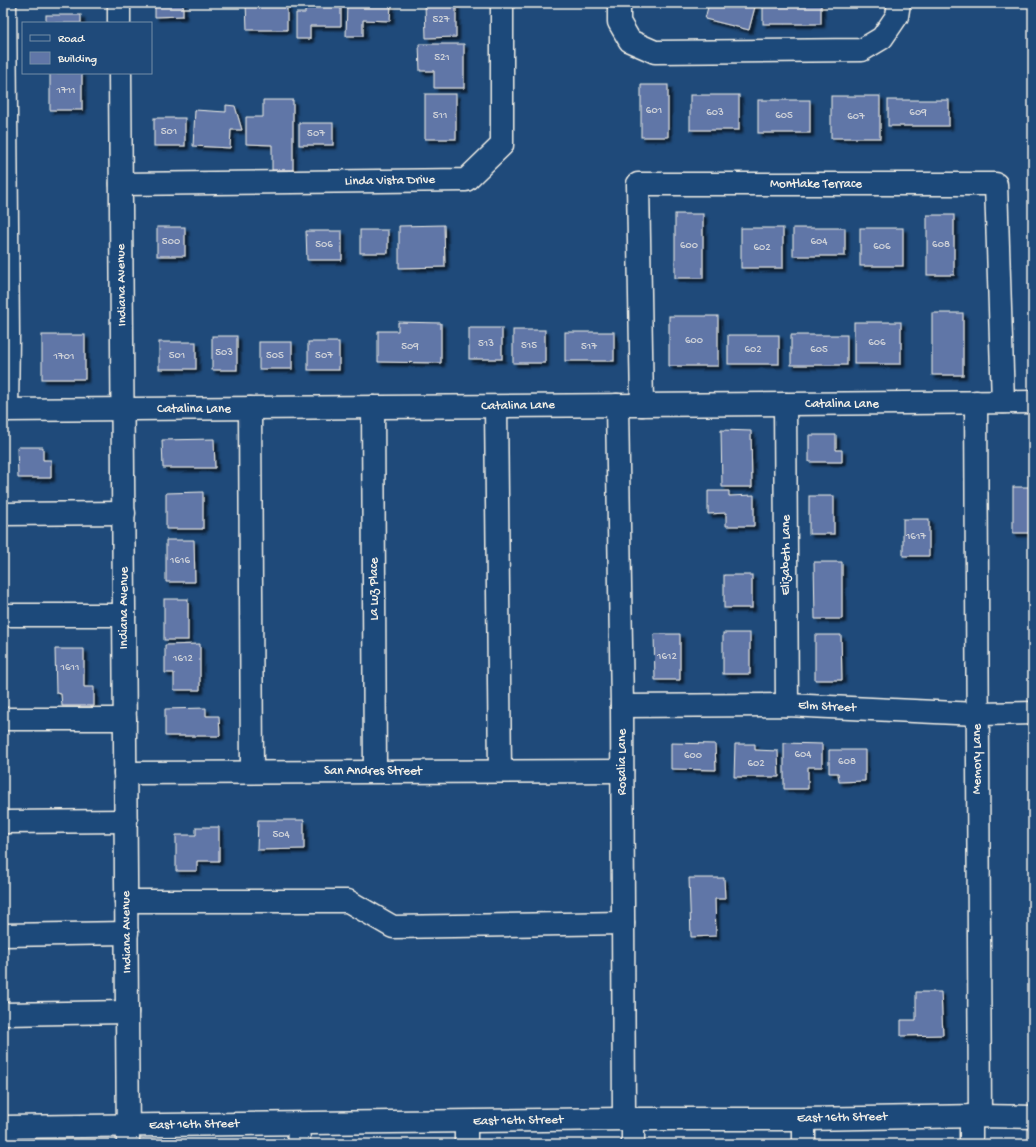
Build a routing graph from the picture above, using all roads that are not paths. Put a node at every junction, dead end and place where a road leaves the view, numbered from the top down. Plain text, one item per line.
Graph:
1 (5, 3) edge
2 (119, 3) edge
3 (502, 3) edge
4 (618, 3) edge
5 (899, 3) edge
6 (119, 22) edge
7 (120, 74) edge
8 (121, 184) junction
9 (976, 402) junction
10 (1004, 402) junction
11 (1033, 402) edge
12 (785, 404) junction
13 (617, 405) junction
14 (642, 405) junction
15 (496, 406) junction
16 (373, 407) junction
17 (250, 408) junction
18 (123, 409) junction
19 (5, 410) edge
20 (124, 513) junction
21 (3, 514) edge
22 (3, 615) edge
23 (124, 615) junction
24 (787, 705) junction
25 (622, 706) junction
26 (1033, 713) edge
27 (977, 714) junction
28 (3, 719) edge
29 (125, 719) junction
30 (375, 771) junction
31 (500, 771) junction
32 (622, 771) junction
33 (252, 772) junction
34 (125, 773) junction
35 (126, 821) junction
36 (3, 822) edge
37 (126, 901) junction
38 (623, 923) junction
39 (127, 933) junction
40 (3, 935) edge
41 (128, 1012) junction
42 (3, 1014) edge
43 (975, 1116) junction
44 (1033, 1116) edge
45 (629, 1119) junction
46 (804, 1119) junction
47 (466, 1122) junction
48 (3, 1127) edge
49 (298, 1134) edge
50 (128, 1135) edge
51 (466, 1144) edge
52 (633, 1144) edge
53 (804, 1144) edge
54 (971, 1144) edge

1 - 19 street
2 - 6 street
3 - 8 street, Linda Vista Drive
4 - 5 street
7 - 8 street, Indiana Avenue
8 - 18 street, Indiana Avenue
9 - 10 street, Catalina Lane
9 - 12 street, Catalina Lane
9 - 27 street, Memory Lane
10 - 11 street, Catalina Lane
10 - 14 street, Montlake Terrace
12 - 14 street, Catalina Lane
12 - 24 street, Elizabeth Lane
13 - 14 street, Catalina Lane
13 - 15 street, Catalina Lane
13 - 25 street, Rosalia Lane
15 - 16 street, Catalina Lane
15 - 31 street
16 - 17 street, Catalina Lane
16 - 30 street, La Luz Place
17 - 18 street, Catalina Lane
17 - 33 street
18 - 19 street, Catalina Lane
18 - 20 street, Indiana Avenue
20 - 21 street
20 - 23 street, Indiana Avenue
22 - 23 street
23 - 29 street, Indiana Avenue
24 - 25 street, Elm Street
24 - 27 street, Elm Street
25 - 32 street, Rosalia Lane
26 - 27 street, Elm Street
27 - 43 street, Memory Lane
28 - 29 street
29 - 34 street, Indiana Avenue
30 - 31 street, San Andres Street
30 - 33 street, San Andres Street
31 - 32 street, San Andres Street
32 - 38 street, Rosalia Lane
33 - 34 street, San Andres Street
34 - 35 street, Indiana Avenue
35 - 36 street
35 - 37 street, Indiana Avenue
37 - 38 street
37 - 39 street, Indiana Avenue
38 - 45 street, Rosalia Lane
39 - 40 street
39 - 41 street, Indiana Avenue
41 - 42 street
41 - 50 street, Indiana Avenue
43 - 44 street, East 16th Street
43 - 46 street, East 16th Street
43 - 54 street, Memory Lane
45 - 46 street, East 16th Street
45 - 47 street, East 16th Street
45 - 52 street, Rosalia Lane
46 - 53 street
47 - 49 street, East 16th Street
47 - 51 street
48 - 50 street, East 16th Street
49 - 50 street, East 16th Street

